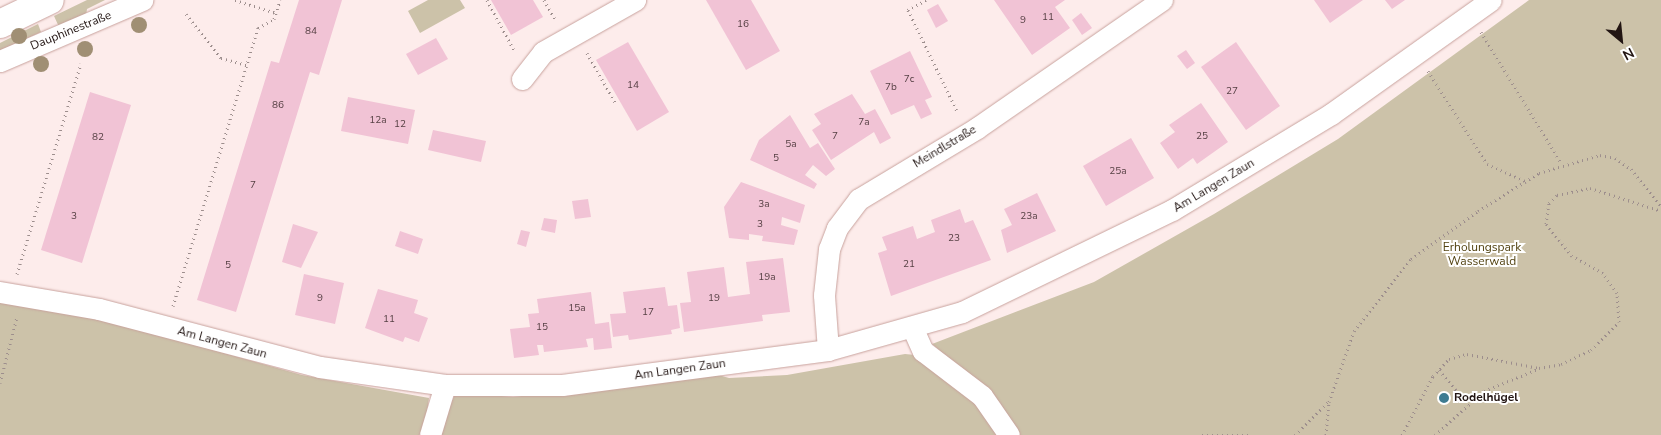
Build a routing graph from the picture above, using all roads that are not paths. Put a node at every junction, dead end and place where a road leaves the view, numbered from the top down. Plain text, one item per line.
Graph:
1 (50, 0) edge
2 (142, 0) edge
3 (635, 0) edge
4 (1162, 0) edge
5 (1491, 0) edge
6 (0, 24) edge
7 (0, 61) edge
8 (522, 78) dead end
9 (12, 287) edge
10 (912, 329) junction
11 (828, 350) junction
12 (444, 393) junction
13 (430, 435) edge
14 (1009, 435) edge

1 - 6 main road
2 - 7 street, Dauphinestraße
3 - 8 street
4 - 11 street, Meindlstraße
5 - 10 street, Am Langen Zaun
9 - 12 street, Am Langen Zaun
10 - 11 street, Am Langen Zaun
10 - 14 street
11 - 12 street, Am Langen Zaun
12 - 13 street

